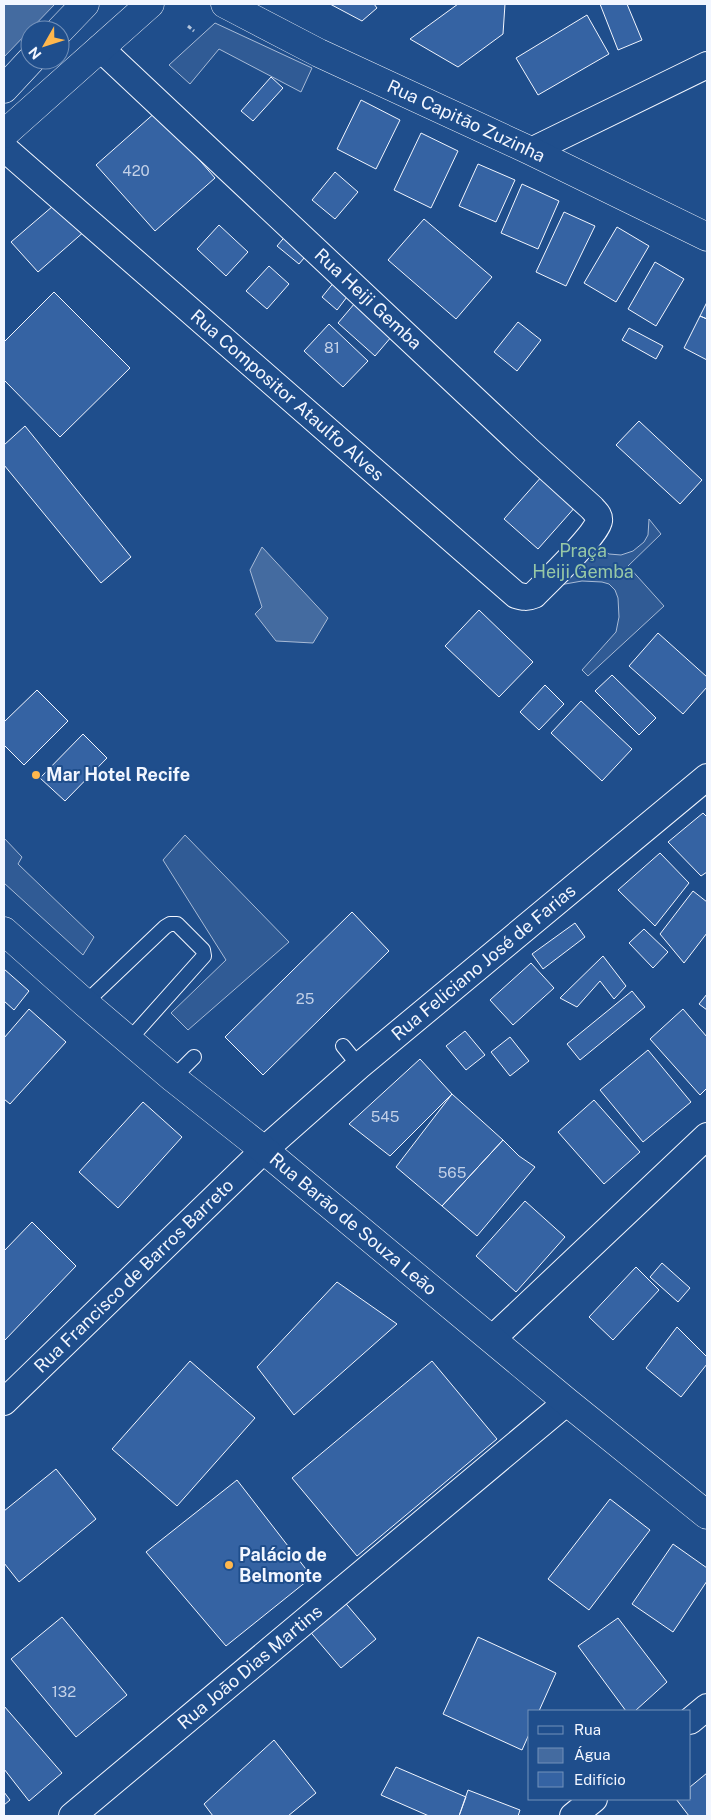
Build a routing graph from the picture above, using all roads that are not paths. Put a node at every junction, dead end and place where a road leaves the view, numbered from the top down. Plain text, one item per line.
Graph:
1 (85, 4) edge
2 (150, 4) edge
3 (224, 4) edge
4 (70, 20) edge
5 (100, 48) junction
6 (707, 65) edge
7 (22, 70) edge
8 (4, 89) edge
9 (4, 134) edge
10 (4, 148) edge
11 (531, 151) junction
12 (707, 237) edge
13 (572, 556) joint
14 (707, 777) edge
15 (4, 931) edge
16 (85, 1003) junction
17 (129, 1040) junction
18 (343, 1046) dead end
19 (194, 1057) dead end
20 (359, 1066) junction
21 (173, 1078) junction
22 (707, 1136) edge
23 (264, 1150) junction
24 (492, 1339) junction
25 (4, 1402) edge
26 (567, 1402) junction
27 (707, 1515) edge
28 (707, 1707) edge
29 (691, 1720) edge
30 (593, 1800) edge
31 (72, 1816) edge
32 (573, 1816) edge

1 - 4 main road
2 - 5 main road
3 - 11 main road, Rua Capitão Zuzinha
5 - 9 main road
5 - 13 street, Rua Heiji Gemba
6 - 11 street
7 - 8 main road
10 - 13 street, Rua Compositor Ataulfo Alves
11 - 12 main road, Rua Capitão Zuzinha
14 - 20 street, Rua Feliciano José de Farias
15 - 16 main road, Rua Barão de Souza Leão
16 - 17 main road, Rua Barão de Souza Leão
16 - 17 lane
17 - 21 main road, Rua Barão de Souza Leão
18 - 20 lane
19 - 21 lane
20 - 23 street, Rua Feliciano José de Farias
21 - 23 main road, Rua Barão de Souza Leão
22 - 24 street
23 - 24 main road, Rua Barão de Souza Leão
23 - 25 street, Rua Francisco de Barros Barreto
24 - 26 main road, Rua Barão de Souza Leão
26 - 27 main road, Rua Barão de Souza Leão
26 - 31 street, Rua João Dias Martins
28 - 29 street
30 - 32 street

